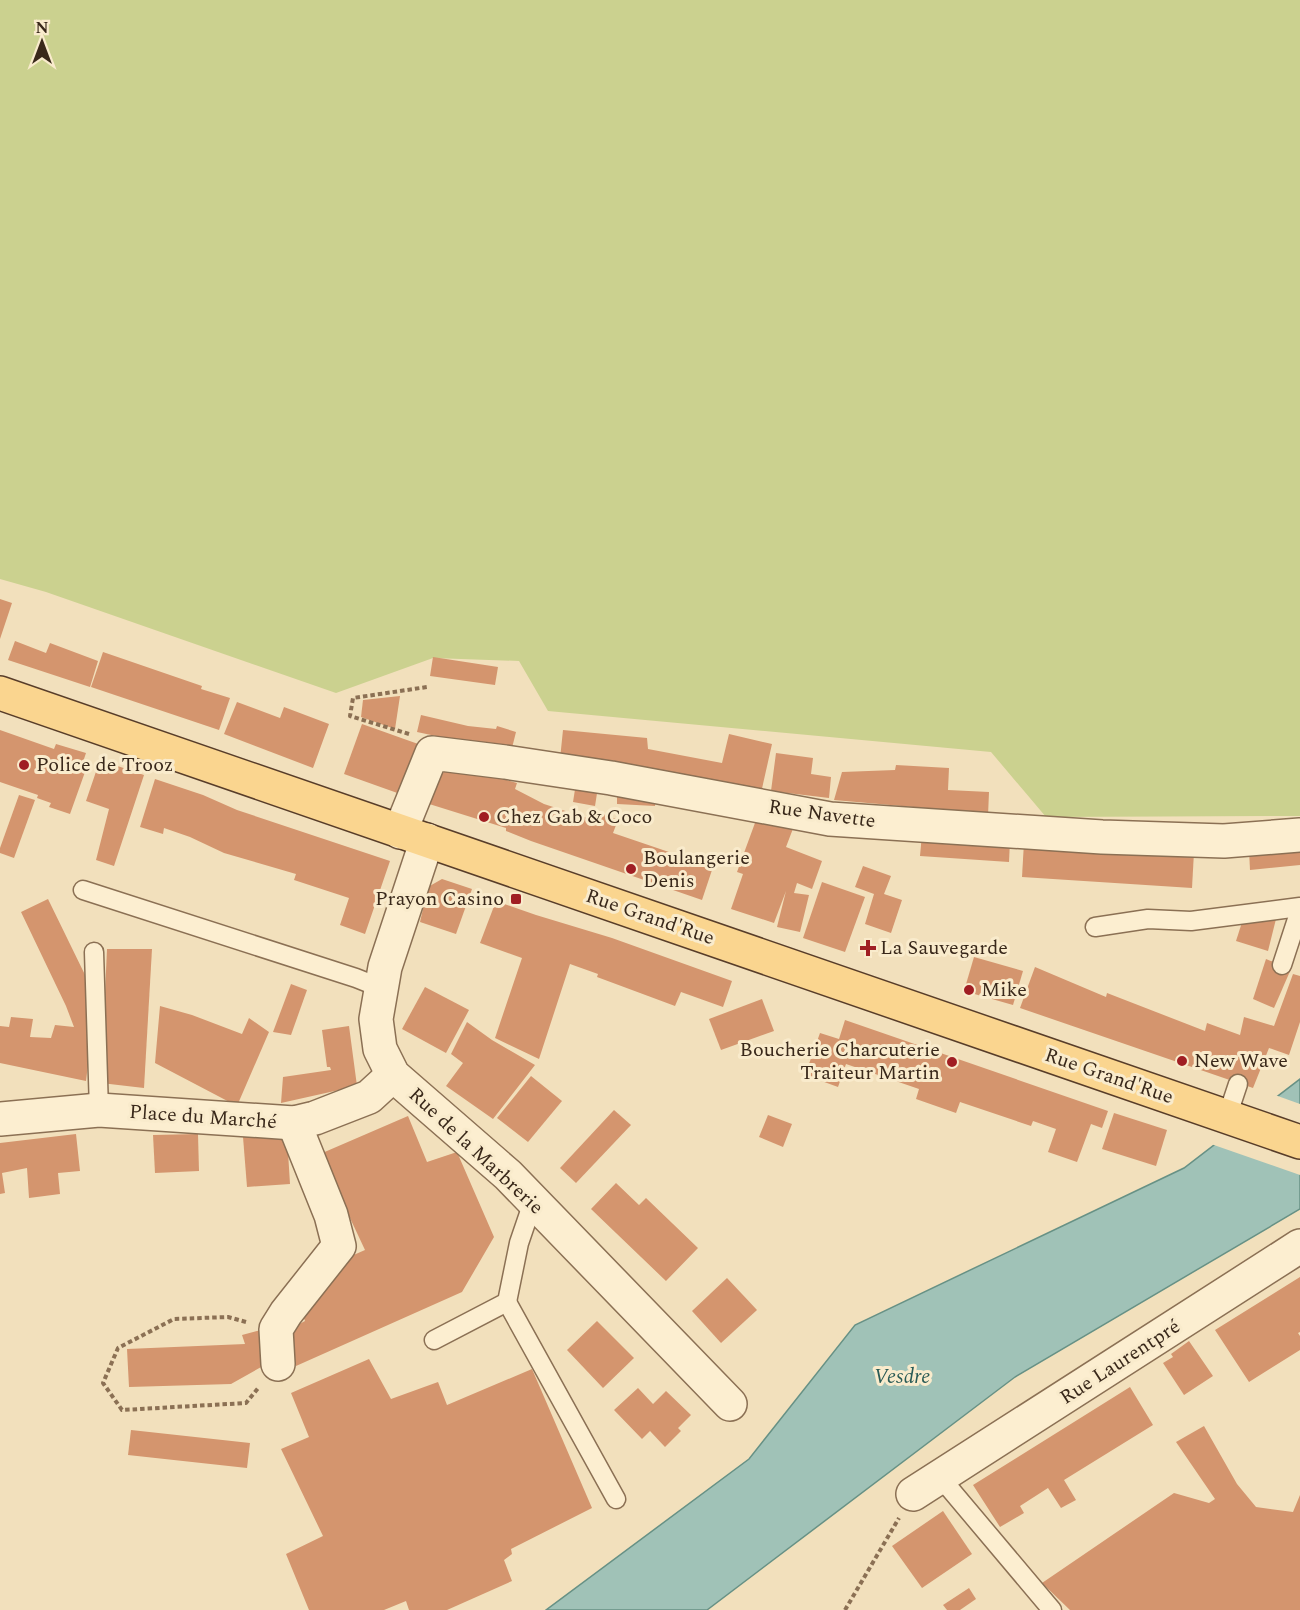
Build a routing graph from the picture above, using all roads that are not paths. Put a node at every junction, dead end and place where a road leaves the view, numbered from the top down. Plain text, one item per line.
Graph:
1 (0, 693) edge
2 (1300, 835) edge
3 (413, 836) junction
4 (83, 890) dead end
5 (1300, 908) edge
6 (1095, 927) dead end
7 (94, 952) dead end
8 (1282, 965) dead end
9 (381, 988) junction
10 (393, 1075) junction
11 (1238, 1084) dead end
12 (99, 1110) junction
13 (1230, 1118) junction
14 (0, 1119) edge
15 (294, 1123) junction
16 (1300, 1142) edge
17 (533, 1202) junction
18 (1300, 1246) edge
19 (507, 1302) junction
20 (434, 1340) dead end
21 (278, 1364) road end
22 (730, 1404) dead end
23 (940, 1477) junction
24 (912, 1494) road end
25 (616, 1499) dead end
26 (1052, 1610) edge

1 - 3 main road, Rue Grand'Rue
2 - 3 street, Rue Navette
3 - 9 street, Rue de la Marbrerie
3 - 13 main road, Rue Grand'Rue
4 - 9 lane
5 - 6 lane
5 - 8 lane
7 - 12 lane
9 - 10 street, Rue de la Marbrerie
10 - 15 street, Place du Marché
10 - 17 street, Rue de la Marbrerie
11 - 13 lane
12 - 14 street, Place du Marché
12 - 15 street, Place du Marché
13 - 16 main road, Rue Grand'Rue
15 - 21 street
17 - 19 lane
17 - 22 street, Rue de la Marbrerie
18 - 23 street, Rue Laurentpré
19 - 20 lane
19 - 25 lane
23 - 24 street, Rue Laurentpré
23 - 26 lane

